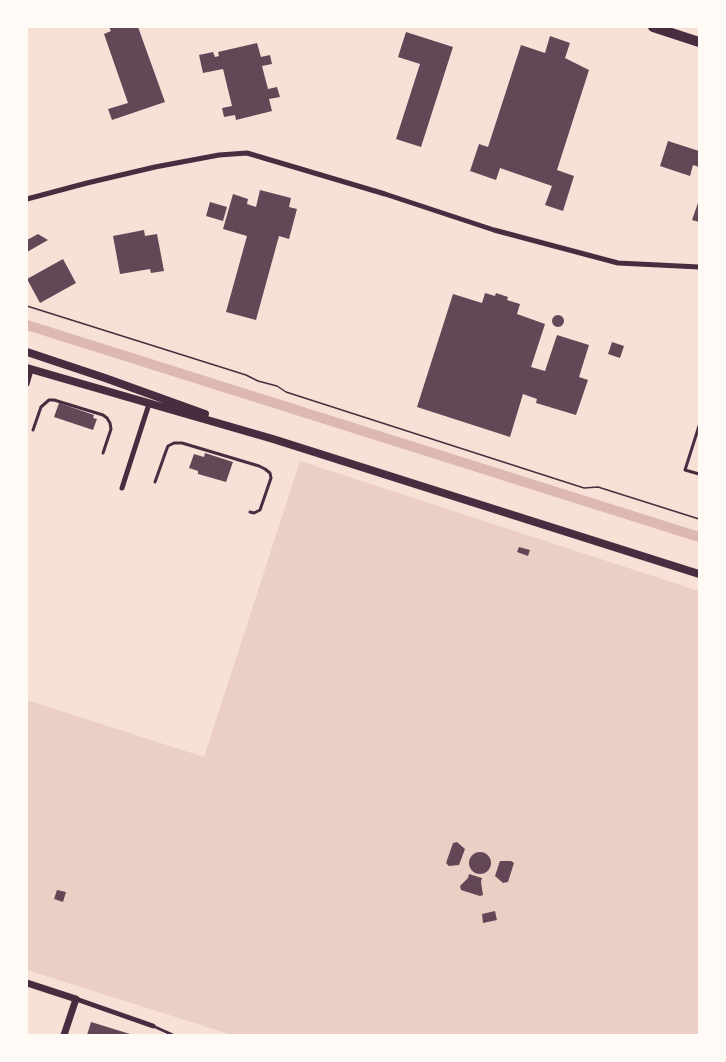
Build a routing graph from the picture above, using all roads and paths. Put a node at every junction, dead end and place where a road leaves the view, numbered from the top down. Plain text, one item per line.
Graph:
1 (653, 27) edge
2 (699, 42) edge
3 (27, 200) edge
4 (699, 267) edge
5 (27, 306) edge
6 (27, 352) edge
7 (29, 369) edge
8 (27, 384) edge
9 (149, 404) junction
10 (699, 426) edge
11 (33, 430) dead end
12 (273, 439) junction
13 (104, 453) dead end
14 (699, 474) edge
15 (155, 482) dead end
16 (122, 488) dead end
17 (250, 512) dead end
18 (699, 519) edge
19 (699, 574) edge
20 (27, 983) edge
21 (76, 999) junction
22 (153, 1026) joint
23 (64, 1035) edge
24 (173, 1035) edge

1 - 2 highway
3 - 4 street
5 - 18 path
6 - 12 main road
7 - 8 street
7 - 9 main road
9 - 12 main road
9 - 16 street
10 - 14 lane
11 - 13 lane
12 - 19 main road
15 - 17 lane
20 - 21 street
21 - 22 street
21 - 23 street
22 - 24 lane

